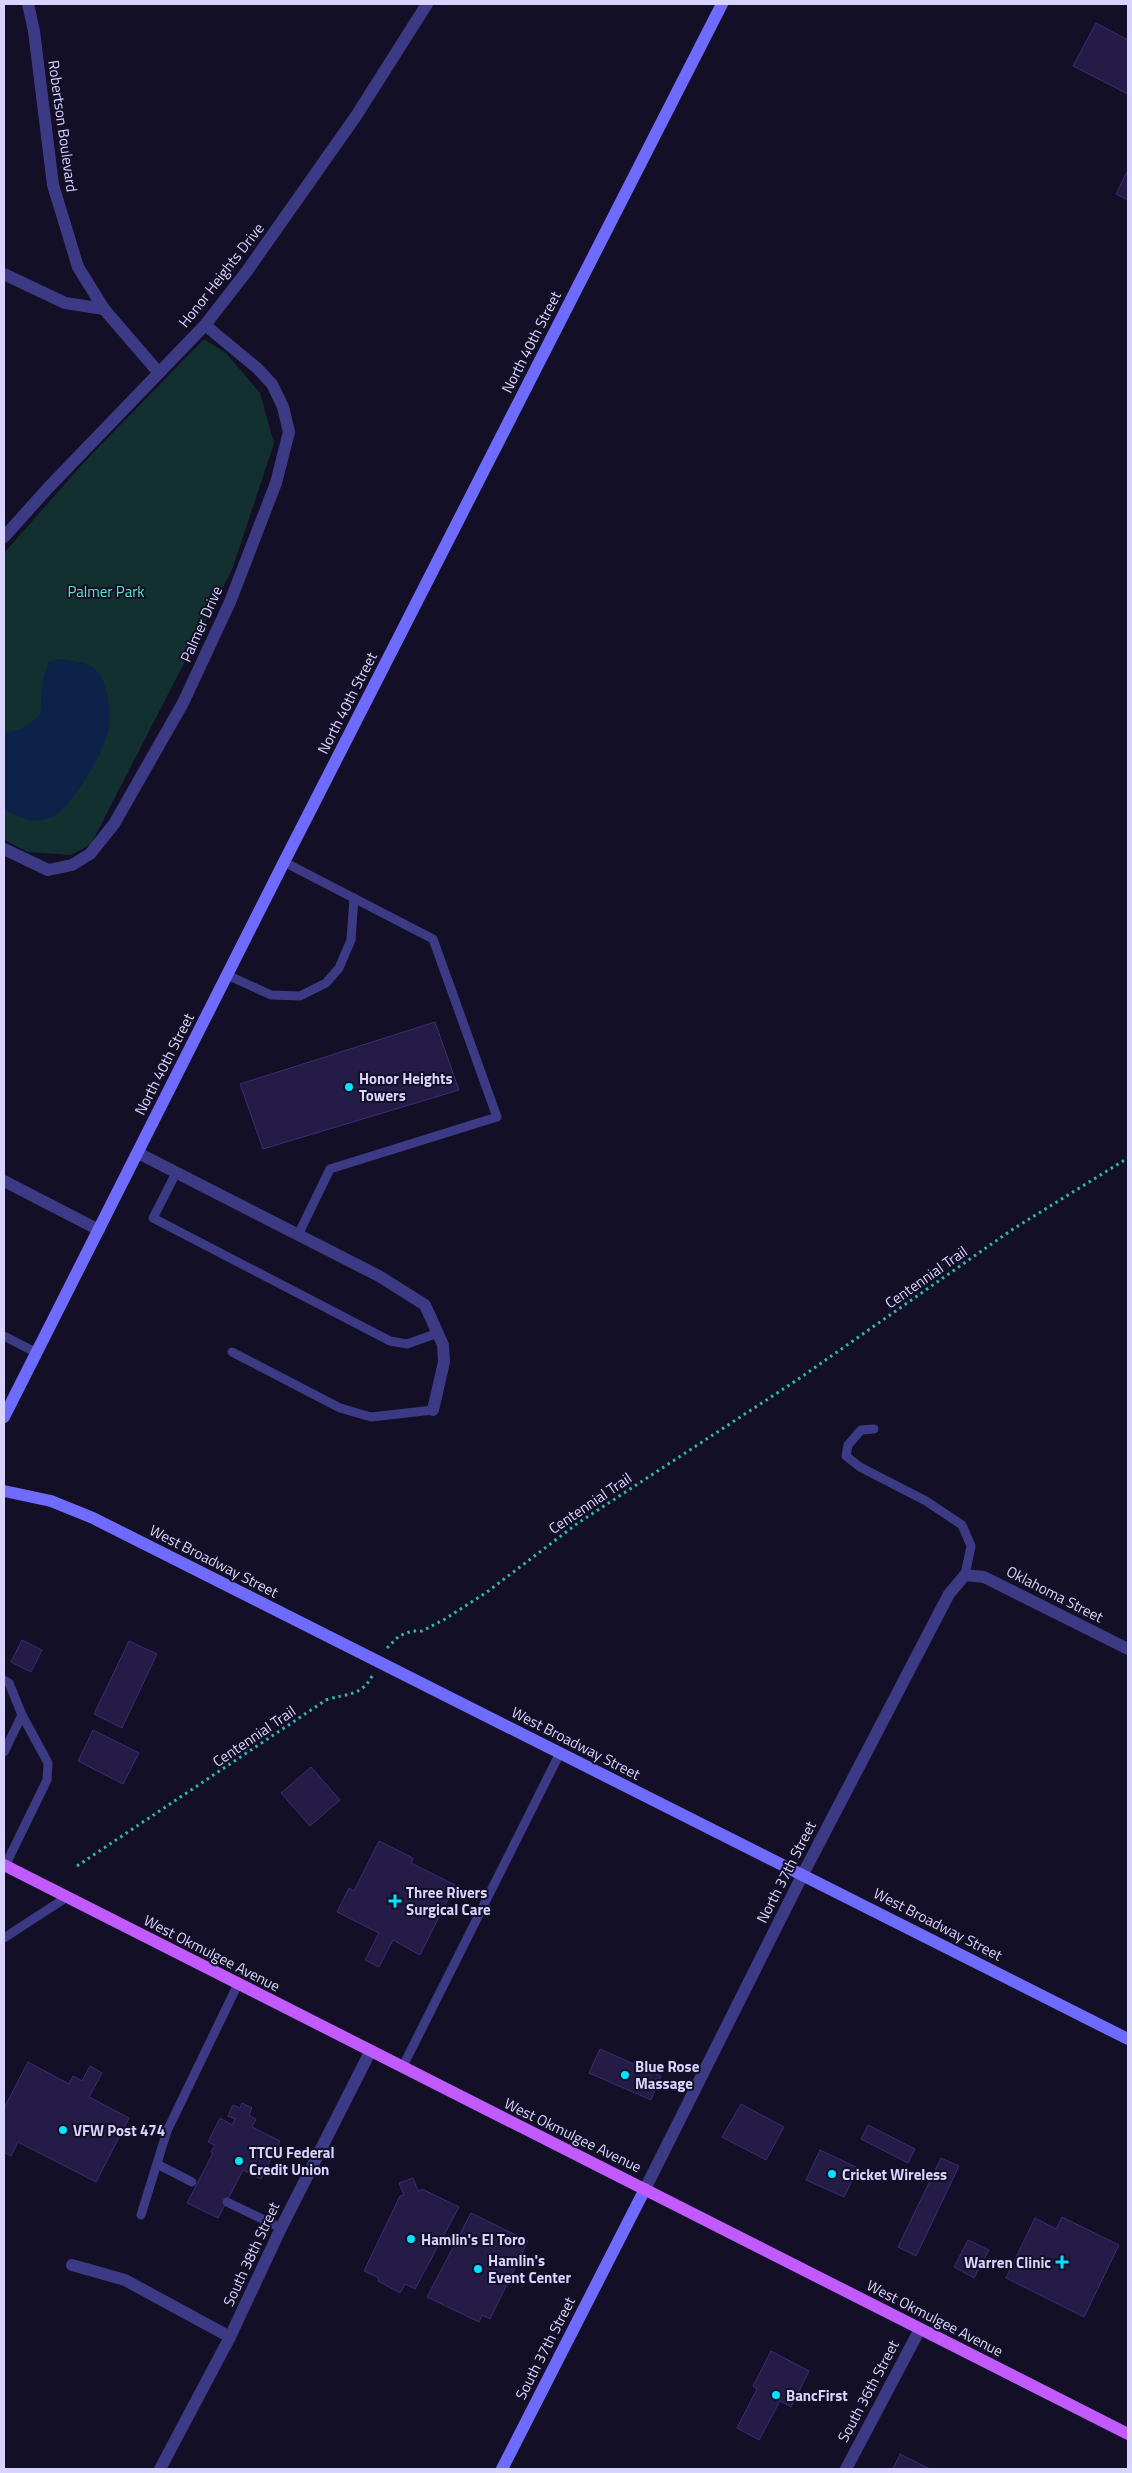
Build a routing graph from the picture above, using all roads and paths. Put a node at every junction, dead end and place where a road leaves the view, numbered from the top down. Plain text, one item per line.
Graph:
1 (28, 4) edge
2 (427, 4) edge
3 (722, 4) edge
4 (4, 274) edge
5 (104, 309) junction
6 (205, 325) junction
7 (159, 373) junction
8 (4, 537) edge
9 (4, 849) edge
10 (284, 862) junction
11 (354, 898) junction
12 (227, 975) junction
13 (138, 1153) junction
14 (1128, 1158) edge
15 (176, 1173) junction
16 (4, 1180) edge
17 (99, 1230) junction
18 (298, 1235) junction
19 (438, 1333) junction
20 (4, 1336) edge
21 (232, 1352) dead end
22 (37, 1353) junction
23 (433, 1410) joint
24 (4, 1417) edge
25 (874, 1429) dead end
26 (4, 1491) edge
27 (966, 1575) junction
28 (1128, 1649) edge
29 (379, 1662) junction
30 (4, 1680) edge
31 (22, 1715) junction
32 (4, 1752) edge
33 (560, 1753) junction
34 (4, 1865) edge
35 (77, 1866) dead end
36 (803, 1874) junction
37 (67, 1897) junction
38 (4, 1938) edge
39 (238, 1984) junction
40 (1128, 2039) edge
41 (370, 2052) junction
42 (402, 2068) junction
43 (157, 2164) junction
44 (192, 2182) dead end
45 (645, 2189) junction
46 (227, 2202) dead end
47 (140, 2215) dead end
48 (281, 2228) junction
49 (72, 2265) dead end
50 (920, 2329) junction
51 (230, 2337) junction
52 (1128, 2434) edge
53 (848, 2468) edge
54 (160, 2469) edge
55 (502, 2469) edge

1 - 5 street, Robertson Boulevard
2 - 6 street, Honor Heights Drive
3 - 10 street, North 40th Street
4 - 5 street
5 - 7 street, Robertson Boulevard
6 - 7 street, Honor Heights Drive
6 - 9 street, Palmer Drive
7 - 8 street, Honor Heights Drive
10 - 11 lane
10 - 12 street, North 40th Street
11 - 12 lane
11 - 18 lane
12 - 13 street, North 40th Street
13 - 15 street
13 - 17 street, North 40th Street
14 - 29 path, Centennial Trail
15 - 18 street
15 - 19 lane
16 - 17 street
17 - 22 street, North 40th Street
18 - 19 street
19 - 23 street
20 - 22 lane
21 - 23 lane
22 - 24 street, North 40th Street
25 - 27 lane
26 - 29 street, West Broadway Street
27 - 28 street, Oklahoma Street
27 - 36 street, North 37th Street
29 - 33 street, West Broadway Street
29 - 35 path, Centennial Trail
30 - 31 lane
31 - 32 lane
31 - 34 lane
33 - 36 street, West Broadway Street
33 - 42 lane
34 - 37 main road, West Okmulgee Avenue
36 - 40 street, West Broadway Street
36 - 45 street, North 37th Street
37 - 38 lane
37 - 39 main road, West Okmulgee Avenue
39 - 41 main road, West Okmulgee Avenue
39 - 43 lane
41 - 42 main road, West Okmulgee Avenue
41 - 48 street, South 38th Street
42 - 45 main road, West Okmulgee Avenue
43 - 44 lane
43 - 47 lane
45 - 50 main road, West Okmulgee Avenue
45 - 55 street, South 37th Street
46 - 48 lane
48 - 51 street, South 38th Street
49 - 51 street
50 - 52 main road, West Okmulgee Avenue
50 - 53 street, South 36th Street
51 - 54 street, South 38th Street

